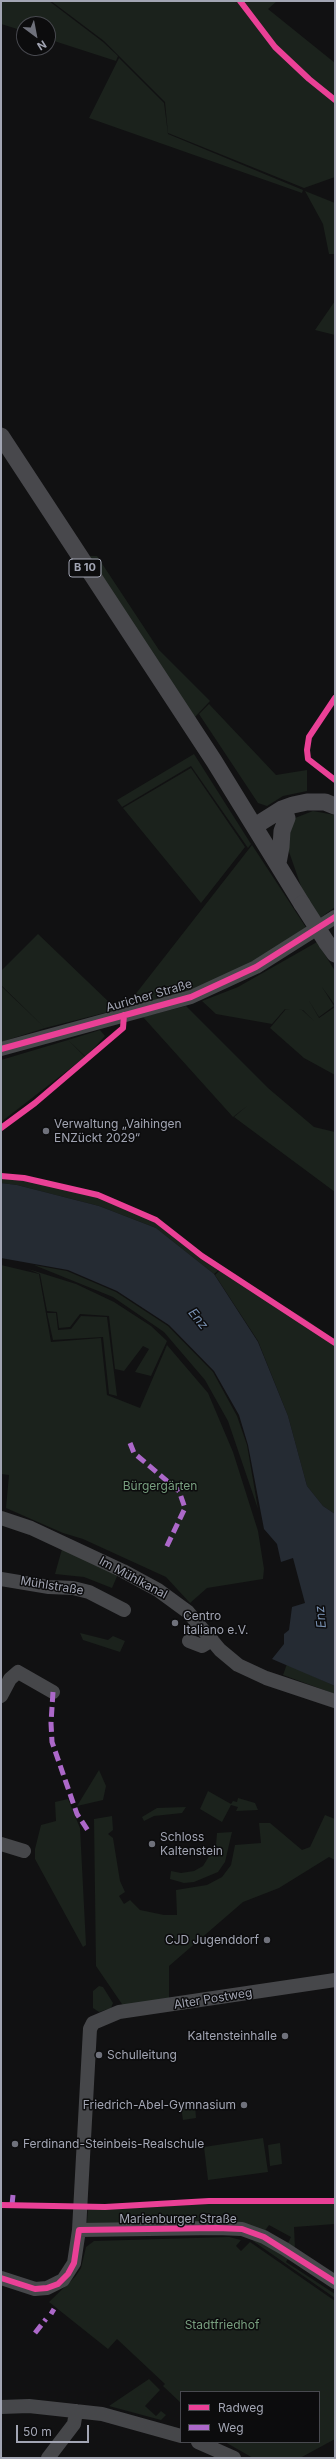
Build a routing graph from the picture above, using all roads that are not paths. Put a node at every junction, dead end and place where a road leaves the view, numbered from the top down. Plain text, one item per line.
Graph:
1 (1, 436) edge
2 (307, 802) junction
3 (335, 806) edge
4 (287, 818) junction
5 (257, 830) junction
6 (278, 863) junction
7 (335, 917) edge
8 (331, 948) edge
9 (1, 1049) edge
10 (1, 1518) edge
11 (1, 1579) edge
12 (124, 1610) dead end
13 (212, 1640) junction
14 (189, 1641) dead end
15 (52, 1692) dead end
16 (1, 1696) edge
17 (335, 1701) edge
18 (1, 1844) edge
19 (24, 1851) dead end
20 (335, 1980) edge
21 (79, 2226) junction
22 (2, 2280) edge
23 (335, 2282) edge
24 (1, 2407) edge
25 (76, 2411) junction
26 (180, 2436) edge
27 (200, 2443) edge
28 (230, 2457) edge
29 (48, 2458) edge

1 - 5 main road, B 10
2 - 3 main road
2 - 4 main road
2 - 5 main road
4 - 5 main road
4 - 6 main road
5 - 6 main road, B 10
6 - 8 main road, B 10, bridge
7 - 9 street, Auricher Straße
10 - 13 street, Im Mühlkanal
11 - 12 street, Mühlstraße
13 - 14 street
13 - 17 street, Im Mühlkanal
15 - 16 street
18 - 19 street
20 - 21 street, Alter Postweg
21 - 22 street
21 - 23 street, Marienburger Straße
24 - 25 street
25 - 26 street
25 - 29 street
27 - 28 street

